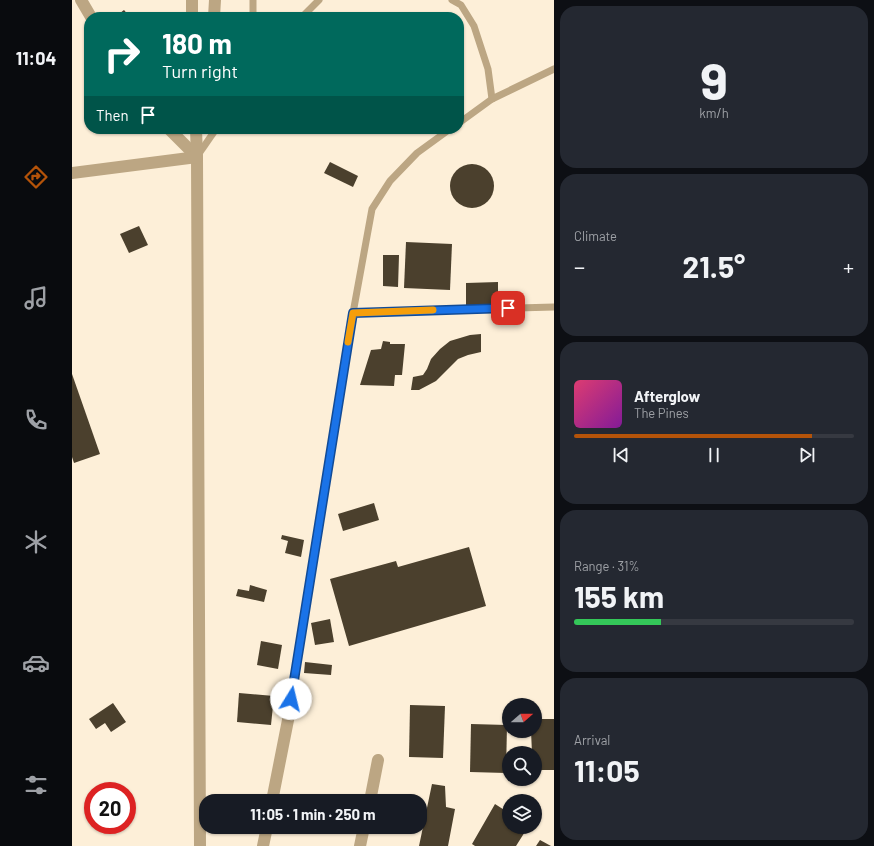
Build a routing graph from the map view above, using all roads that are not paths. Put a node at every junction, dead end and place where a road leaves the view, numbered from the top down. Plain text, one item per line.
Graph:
1 (80, 0) edge
2 (192, 0) edge
3 (215, 0) edge
4 (254, 0) edge
5 (319, 0) edge
6 (452, 0) edge
7 (88, 12) edge
8 (192, 12) edge
9 (214, 12) edge
10 (253, 12) edge
11 (307, 12) edge
12 (554, 69) edge
13 (492, 99) junction
14 (464, 119) edge
15 (174, 134) edge
16 (196, 134) edge
17 (213, 134) edge
18 (443, 134) edge
19 (197, 157) junction
20 (72, 173) edge
21 (554, 307) edge
22 (353, 313) junction
23 (289, 715) joint
24 (378, 760) dead end
25 (273, 794) edge
26 (371, 794) edge
27 (266, 834) edge
28 (363, 834) edge
29 (200, 846) edge
30 (263, 846) edge
31 (360, 846) edge

1 - 7 street
2 - 8 street
3 - 9 street
4 - 10 lane
5 - 11 lane
6 - 13 lane
12 - 13 lane
13 - 14 lane
15 - 19 street
16 - 19 street
17 - 19 lane
18 - 22 lane
19 - 20 street
19 - 29 street
21 - 22 lane
22 - 23 lane
23 - 25 street
24 - 26 street
27 - 30 street
28 - 31 street

